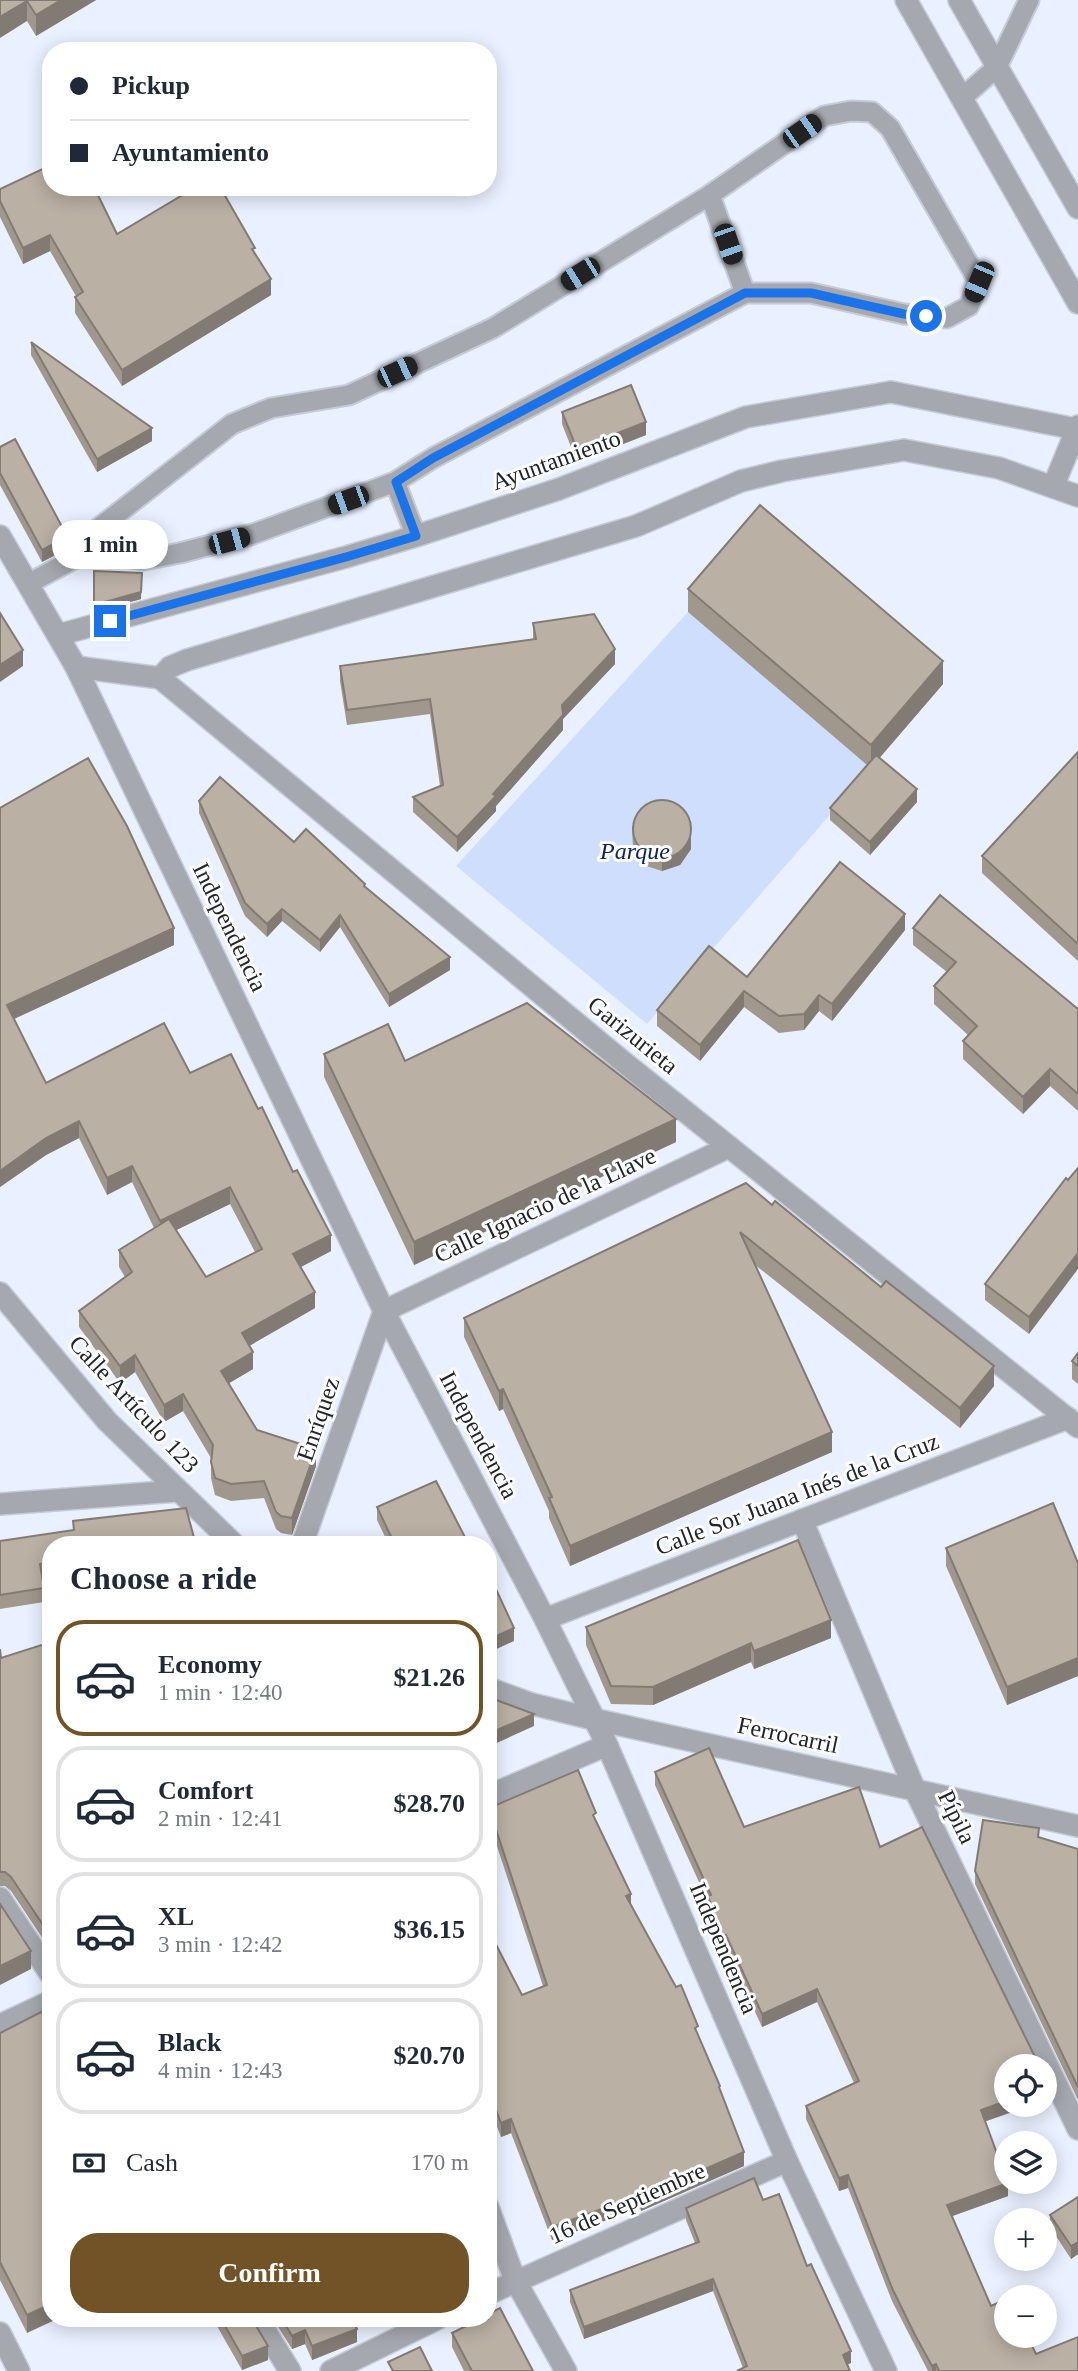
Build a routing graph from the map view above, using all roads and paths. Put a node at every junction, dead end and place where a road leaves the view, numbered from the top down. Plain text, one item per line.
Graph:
1 (906, 0) edge
2 (959, 0) edge
3 (1029, 0) edge
4 (997, 67) junction
5 (963, 97) junction
6 (710, 195) junction
7 (1078, 208) edge
8 (745, 293) junction
9 (1078, 303) edge
10 (1077, 427) edge
11 (396, 482) junction
12 (1053, 488) junction
13 (1078, 496) edge
14 (0, 536) edge
15 (416, 536) junction
16 (94, 548) junction
17 (28, 584) junction
18 (58, 635) junction
19 (76, 667) junction
20 (160, 678) junction
21 (729, 1147) junction
22 (0, 1293) edge
23 (384, 1311) junction
24 (1073, 1422) edge
25 (177, 1491) junction
26 (0, 1504) edge
27 (802, 1520) junction
28 (225, 1536) edge
29 (305, 1536) edge
30 (545, 1619) junction
31 (497, 1691) edge
32 (593, 1719) junction
33 (607, 1745) junction
34 (915, 1790) junction
35 (497, 1792) edge
36 (1078, 1826) edge
37 (0, 1898) edge
38 (42, 1961) edge
39 (42, 2004) edge
40 (0, 2025) edge
41 (1076, 2120) edge
42 (787, 2161) junction
43 (497, 2231) edge
44 (515, 2280) junction
45 (497, 2289) edge
46 (263, 2327) edge
47 (421, 2327) edge
48 (0, 2333) edge
49 (19, 2371) edge
50 (290, 2371) edge
51 (331, 2371) edge
52 (566, 2371) edge
53 (886, 2371) edge

1 - 5 street
2 - 4 street
3 - 4 lane
4 - 5 lane
4 - 7 street
5 - 9 street
6 - 8 lane
6 - 8 lane
6 - 16 lane
8 - 11 lane
10 - 12 street
10 - 15 street, Ayuntamiento
11 - 15 lane
11 - 16 lane
12 - 13 street
12 - 20 street
14 - 17 street, Independencia
15 - 18 street, Ayuntamiento
16 - 17 lane
17 - 18 street, Independencia
18 - 19 street, Independencia
19 - 20 street
19 - 23 street, Independencia
20 - 21 street, Garizurieta
21 - 23 street, Calle Ignacio de la Llave
21 - 24 street, Garizurieta
22 - 25 street, Calle Artículo 123
23 - 29 street, Enríquez
23 - 30 street, Independencia
24 - 27 street, Calle Sor Juana Inés de la Cruz
25 - 26 street
25 - 28 street, Calle Artículo 123
27 - 30 street, Calle Sor Juana Inés de la Cruz
27 - 34 street, Pípila
30 - 32 street, Independencia
31 - 32 street, Ferrocarril
32 - 33 street, Independencia
32 - 34 street, Ferrocarril
33 - 35 street
33 - 42 street, Independencia
34 - 36 street, Ferrocarril
34 - 41 street, Pípila
37 - 38 street
39 - 40 street
42 - 44 street, 16 de Septiembre
42 - 53 street, Independencia
43 - 44 street
44 - 45 street, 16 de Septiembre
44 - 52 street
46 - 50 street
47 - 51 street
48 - 49 street

